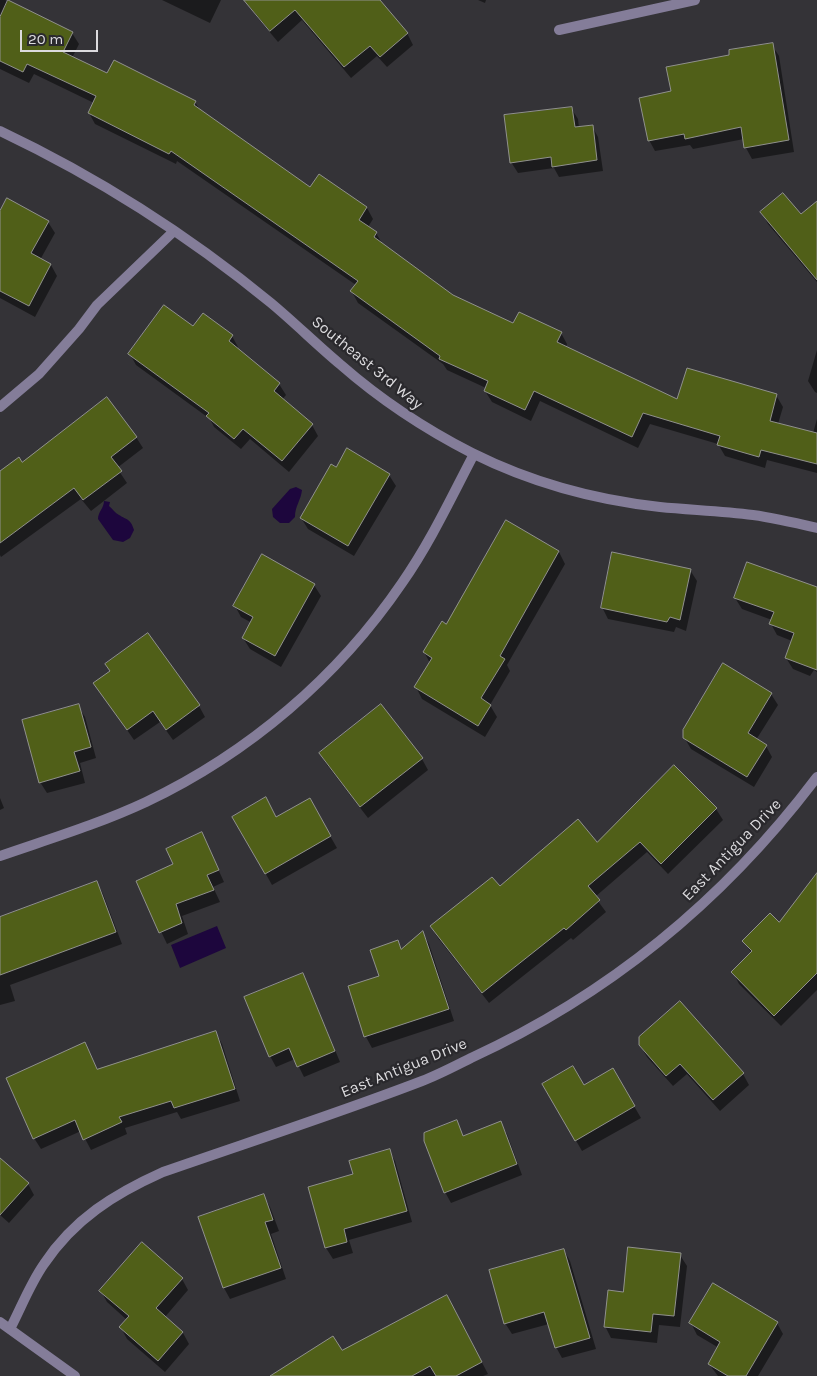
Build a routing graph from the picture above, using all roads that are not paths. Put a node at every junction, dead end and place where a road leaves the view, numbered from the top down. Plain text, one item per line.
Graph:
1 (695, 0) edge
2 (559, 30) dead end
3 (0, 131) edge
4 (174, 231) junction
5 (0, 407) edge
6 (474, 454) junction
7 (817, 528) edge
8 (817, 777) edge
9 (0, 856) edge
10 (0, 1322) edge
11 (10, 1329) junction
12 (75, 1376) edge

1 - 2 street
3 - 4 street, Southeast 3rd Way
4 - 5 street
4 - 6 street, Southeast 3rd Way
6 - 7 street, Southeast 3rd Way
6 - 9 street
8 - 11 street, East Antigua Drive
10 - 11 street
11 - 12 street

